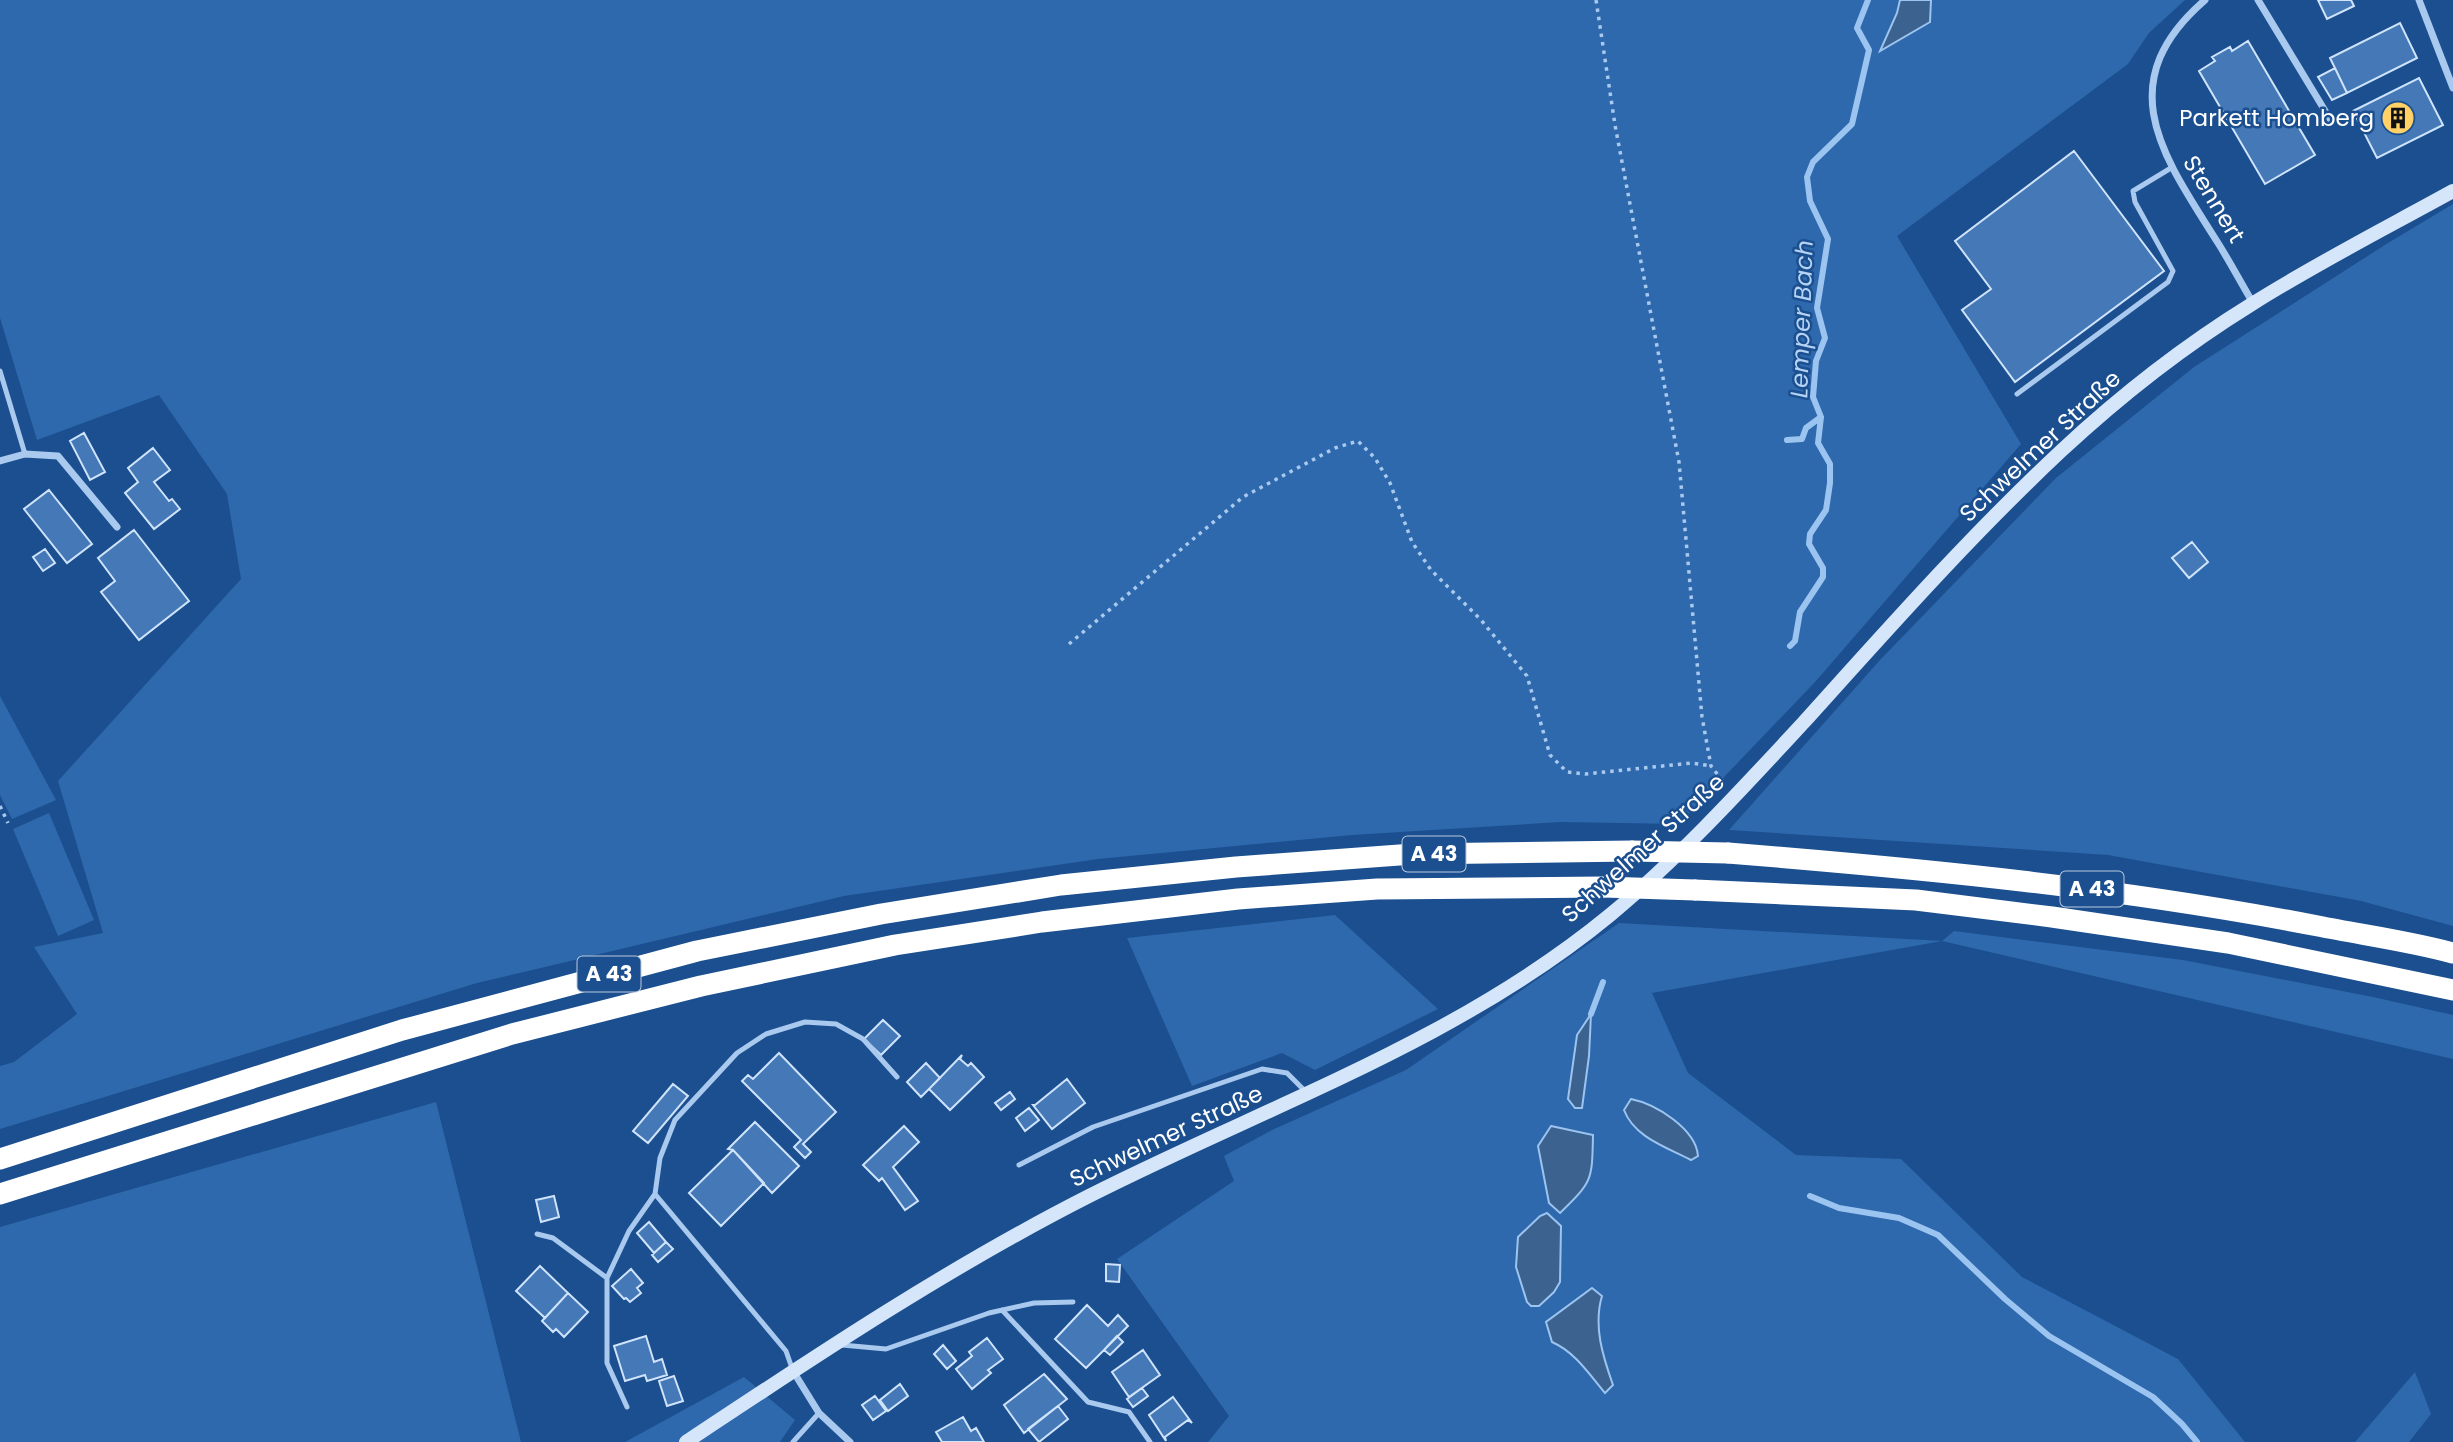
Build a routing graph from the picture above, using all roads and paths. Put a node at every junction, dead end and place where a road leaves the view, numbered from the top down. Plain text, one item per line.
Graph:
1 (1595, 0) edge
2 (2205, 0) edge
3 (2258, 0) edge
4 (2419, 0) edge
5 (2453, 88) edge
6 (2330, 119) dead end
7 (2171, 168) junction
8 (2453, 191) edge
9 (2253, 303) junction
10 (0, 370) edge
11 (2017, 394) dead end
12 (25, 454) junction
13 (0, 461) edge
14 (117, 527) dead end
15 (1069, 644) dead end
16 (1711, 766) junction
17 (1735, 797) junction
18 (0, 806) edge
19 (8, 822) dead end
20 (2453, 953) edge
21 (2453, 990) edge
22 (897, 1077) dead end
23 (1309, 1094) junction
24 (0, 1159) edge
25 (1019, 1165) dead end
26 (655, 1194) junction
27 (0, 1195) edge
28 (537, 1234) dead end
29 (607, 1278) junction
30 (1073, 1302) dead end
31 (1002, 1310) junction
32 (835, 1345) junction
33 (793, 1371) junction
34 (627, 1408) dead end
35 (819, 1413) junction
36 (687, 1442) edge
37 (793, 1442) edge
38 (850, 1442) edge
39 (1150, 1442) edge

1 - 16 path
2 - 7 street, Stennert
3 - 6 street
4 - 5 street
7 - 9 street, Stennert
7 - 11 lane
8 - 9 main road, Schwelmer Straße
9 - 17 main road, Schwelmer Straße
10 - 12 lane
12 - 13 street
12 - 14 street
15 - 16 path
16 - 17 path
17 - 23 main road, Schwelmer Straße
18 - 19 path
20 - 24 highway, A 43, bridge
21 - 27 highway, A 43, bridge
22 - 26 lane
23 - 25 lane
23 - 32 main road, Schwelmer Straße
26 - 29 lane
26 - 33 lane
28 - 29 lane
29 - 34 lane
30 - 31 lane
31 - 32 lane
31 - 39 lane
32 - 33 main road, Schwelmer Straße
33 - 35 street
33 - 36 main road, Schwelmer Straße
35 - 37 lane
35 - 38 street

